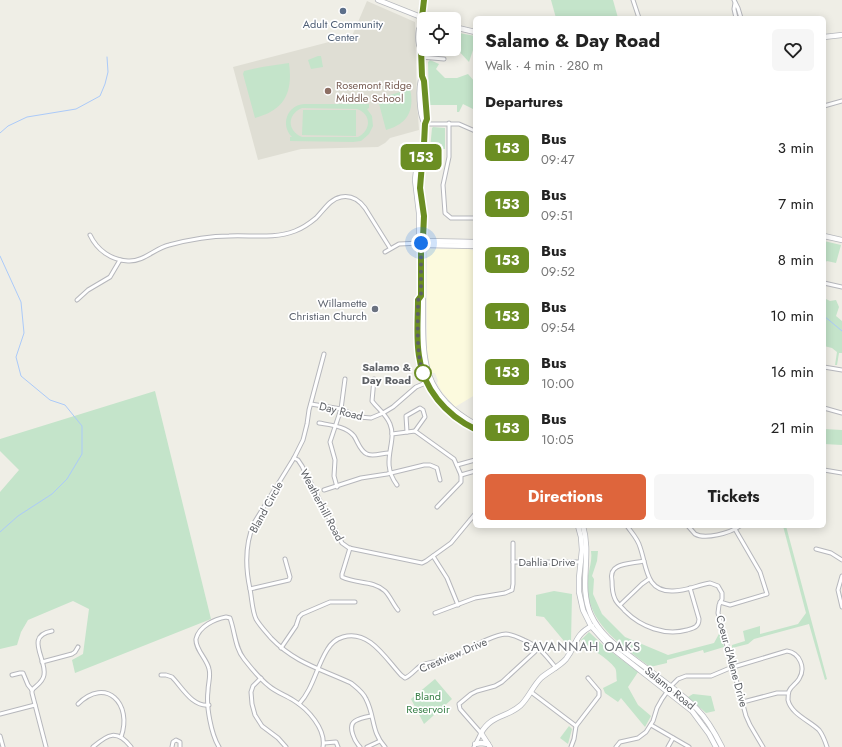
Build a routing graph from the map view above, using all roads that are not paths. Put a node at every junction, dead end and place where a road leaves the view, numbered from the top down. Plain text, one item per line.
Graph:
1 (378, 0) edge
2 (424, 0) edge
3 (633, 0) edge
4 (735, 2) edge
5 (424, 12) edge
6 (417, 15) edge
7 (637, 16) edge
8 (736, 16) edge
9 (740, 16) edge
10 (461, 28) edge
11 (473, 31) edge
12 (842, 35) edge
13 (826, 37) edge
14 (421, 57) joint
15 (444, 59) dead end
16 (842, 101) edge
17 (826, 105) edge
18 (449, 123) junction
19 (425, 124) junction
20 (473, 130) edge
21 (473, 218) edge
22 (90, 235) dead end
23 (826, 236) edge
24 (842, 240) edge
25 (473, 242) edge
26 (421, 243) junction
27 (473, 246) edge
28 (390, 248) junction
29 (385, 252) dead end
30 (120, 260) junction
31 (826, 284) edge
32 (842, 287) edge
33 (78, 300) dead end
34 (324, 354) dead end
35 (826, 367) edge
36 (842, 370) edge
37 (345, 379) dead end
38 (374, 379) dead end
39 (429, 381) junction
40 (310, 404) junction
41 (340, 409) junction
42 (826, 409) edge
43 (383, 413) junction
44 (842, 413) edge
45 (319, 423) dead end
46 (473, 423) edge
47 (336, 426) junction
48 (473, 428) edge
49 (415, 431) junction
50 (407, 432) junction
51 (392, 434) junction
52 (389, 453) junction
53 (294, 458) junction
54 (473, 461) edge
55 (457, 465) junction
56 (826, 470) edge
57 (473, 472) edge
58 (842, 473) edge
59 (390, 474) junction
60 (461, 475) junction
61 (440, 480) dead end
62 (397, 485) dead end
63 (337, 487) junction
64 (324, 490) dead end
65 (437, 507) dead end
66 (473, 516) edge
67 (578, 528) edge
68 (583, 528) edge
69 (628, 528) edge
70 (690, 528) edge
71 (735, 529) joint
72 (513, 543) dead end
73 (350, 548) junction
74 (816, 549) dead end
75 (433, 556) junction
76 (285, 559) dead end
77 (842, 560) edge
78 (644, 561) junction
79 (513, 562) junction
80 (581, 562) junction
81 (842, 576) edge
82 (649, 579) junction
83 (690, 588) junction
84 (250, 589) junction
85 (355, 602) dead end
86 (720, 602) junction
87 (458, 604) junction
88 (620, 605) junction
89 (842, 607) edge
90 (398, 610) dead end
91 (435, 613) dead end
92 (593, 625) junction
93 (52, 631) dead end
94 (78, 648) dead end
95 (281, 648) junction
96 (539, 648) junction
97 (42, 662) junction
98 (733, 667) junction
99 (556, 668) junction
100 (319, 669) junction
101 (12, 675) dead end
102 (161, 675) dead end
103 (261, 678) junction
104 (588, 678) dead end
105 (669, 689) junction
106 (32, 690) junction
107 (531, 692) junction
108 (788, 693) junction
109 (742, 702) junction
110 (78, 704) dead end
111 (299, 704) junction
112 (35, 705) junction
113 (209, 705) junction
114 (0, 714) edge
115 (371, 716) junction
116 (651, 725) junction
117 (576, 726) junction
118 (481, 733) junction
119 (0, 736) edge
120 (121, 737) junction
121 (673, 738) junction
122 (380, 741) junction
123 (324, 745) edge
124 (489, 745) edge
125 (474, 746) edge
126 (3, 747) edge
127 (46, 747) edge
128 (93, 747) edge
129 (131, 747) edge
130 (172, 747) edge
131 (180, 747) edge
132 (219, 747) edge
133 (286, 747) edge
134 (338, 747) edge
135 (360, 747) edge
136 (367, 747) edge
137 (385, 747) edge
138 (571, 747) edge
139 (616, 747) edge
140 (668, 747) edge
141 (689, 747) edge
142 (716, 747) edge
143 (722, 747) edge
144 (763, 747) edge
145 (827, 747) edge

1 - 6 main road
2 - 5 main road
3 - 7 street
4 - 8 street
4 - 9 street
10 - 11 main road
12 - 13 main road
14 - 15 street
14 - 19 main road
16 - 17 street
18 - 19 street
18 - 20 street
18 - 21 street
19 - 26 main road
22 - 30 street
23 - 24 main road
25 - 26 main road
26 - 27 main road
26 - 28 street
26 - 39 main road
28 - 29 street
28 - 30 street
30 - 33 street
31 - 32 street
34 - 40 street, Bland Circle
35 - 36 street
37 - 41 street
38 - 43 street
39 - 43 street, Day Road
39 - 46 main road
39 - 48 main road
40 - 41 street, Day Road
40 - 53 street, Bland Circle
41 - 43 street, Day Road
41 - 47 street
42 - 44 street
43 - 51 street
45 - 47 street
47 - 52 street
47 - 63 street
49 - 50 street
49 - 50 street
49 - 55 street
50 - 51 street
51 - 52 street
52 - 59 street
53 - 73 street, Weatherhill Road
53 - 84 street, Bland Circle
54 - 55 street
55 - 60 street
56 - 58 street
57 - 60 street
59 - 61 street
59 - 62 street
59 - 63 street
60 - 65 street
63 - 64 street
66 - 75 street, Weatherhill Road
67 - 80 main road, Salamo Road
68 - 92 main road, Salamo Road
69 - 78 street
70 - 71 street
71 - 86 street
72 - 79 street
73 - 75 street, Weatherhill Road
73 - 90 street
74 - 77 street
75 - 87 street
76 - 84 street
78 - 82 street
78 - 88 street
79 - 80 street, Dahlia Drive
79 - 87 street
80 - 92 main road, Salamo Road
81 - 89 street
82 - 83 street, Coeur d'Alene Drive
82 - 88 street
83 - 86 street, Coeur d'Alene Drive
83 - 88 street
84 - 95 street, Bland Circle
85 - 95 street
86 - 98 street, Coeur d'Alene Drive
87 - 91 street
92 - 99 main road
92 - 105 main road, Salamo Road
93 - 97 street
94 - 97 street
95 - 100 street, Bland Circle
96 - 99 street, Crestview Drive
96 - 100 street, Crestview Drive
96 - 118 street
97 - 106 street
98 - 105 street
98 - 108 street
98 - 109 street, Coeur d'Alene Drive
99 - 107 main road
100 - 111 street, Crestview Drive
100 - 115 street, Bland Circle
101 - 106 street
102 - 113 street
103 - 111 street
103 - 113 street
103 - 133 street
104 - 117 street
105 - 116 street
105 - 142 main road, Salamo Road
105 - 143 main road, Salamo Road
106 - 112 street
107 - 117 street
107 - 118 main road
108 - 109 street
108 - 145 street
109 - 144 street, Coeur d'Alene Drive
110 - 120 street
111 - 123 street
112 - 114 street
112 - 127 street
113 - 132 street
115 - 122 street, Bland Circle
115 - 135 street
116 - 121 street
116 - 139 street
117 - 138 street
118 - 124 main road
118 - 125 street
119 - 126 street
120 - 128 street
120 - 129 street
121 - 140 street
121 - 141 street
122 - 136 street
122 - 137 street, Bland Circle
123 - 134 street
124 - 125 main road
130 - 131 street

